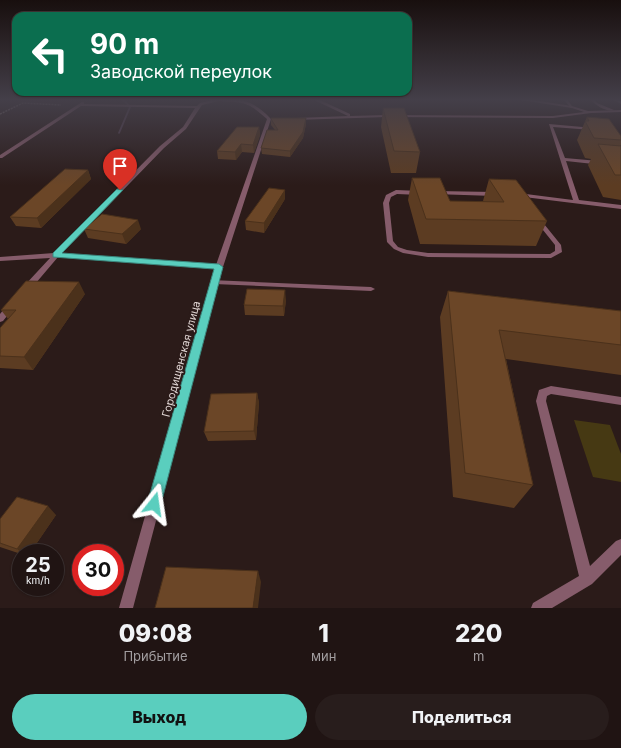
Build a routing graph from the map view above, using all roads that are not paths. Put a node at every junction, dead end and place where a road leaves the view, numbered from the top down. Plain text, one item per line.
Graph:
1 (44, 128) edge
2 (185, 128) edge
3 (270, 128) edge
4 (551, 128) edge
5 (590, 128) edge
6 (597, 129) edge
7 (0, 157) edge
8 (563, 159) junction
9 (621, 166) edge
10 (502, 194) edge
11 (510, 194) edge
12 (577, 202) junction
13 (621, 207) edge
14 (535, 217) edge
15 (56, 255) junction
16 (0, 259) edge
17 (219, 267) junction
18 (214, 282) junction
19 (371, 289) dead end
20 (0, 319) edge
21 (621, 401) edge
22 (621, 546) edge
23 (587, 579) junction
24 (126, 608) edge
25 (538, 608) edge

1 - 7 street
2 - 15 street
3 - 17 street, Городищенская улица
4 - 8 street
5 - 6 street
8 - 9 street
8 - 12 street
10 - 14 street
11 - 12 street
12 - 13 street
15 - 16 street
15 - 17 street
15 - 20 street
17 - 18 street, Городищенская улица
18 - 19 street
18 - 24 street, Городищенская улица
21 - 23 street
22 - 23 street
23 - 25 street

